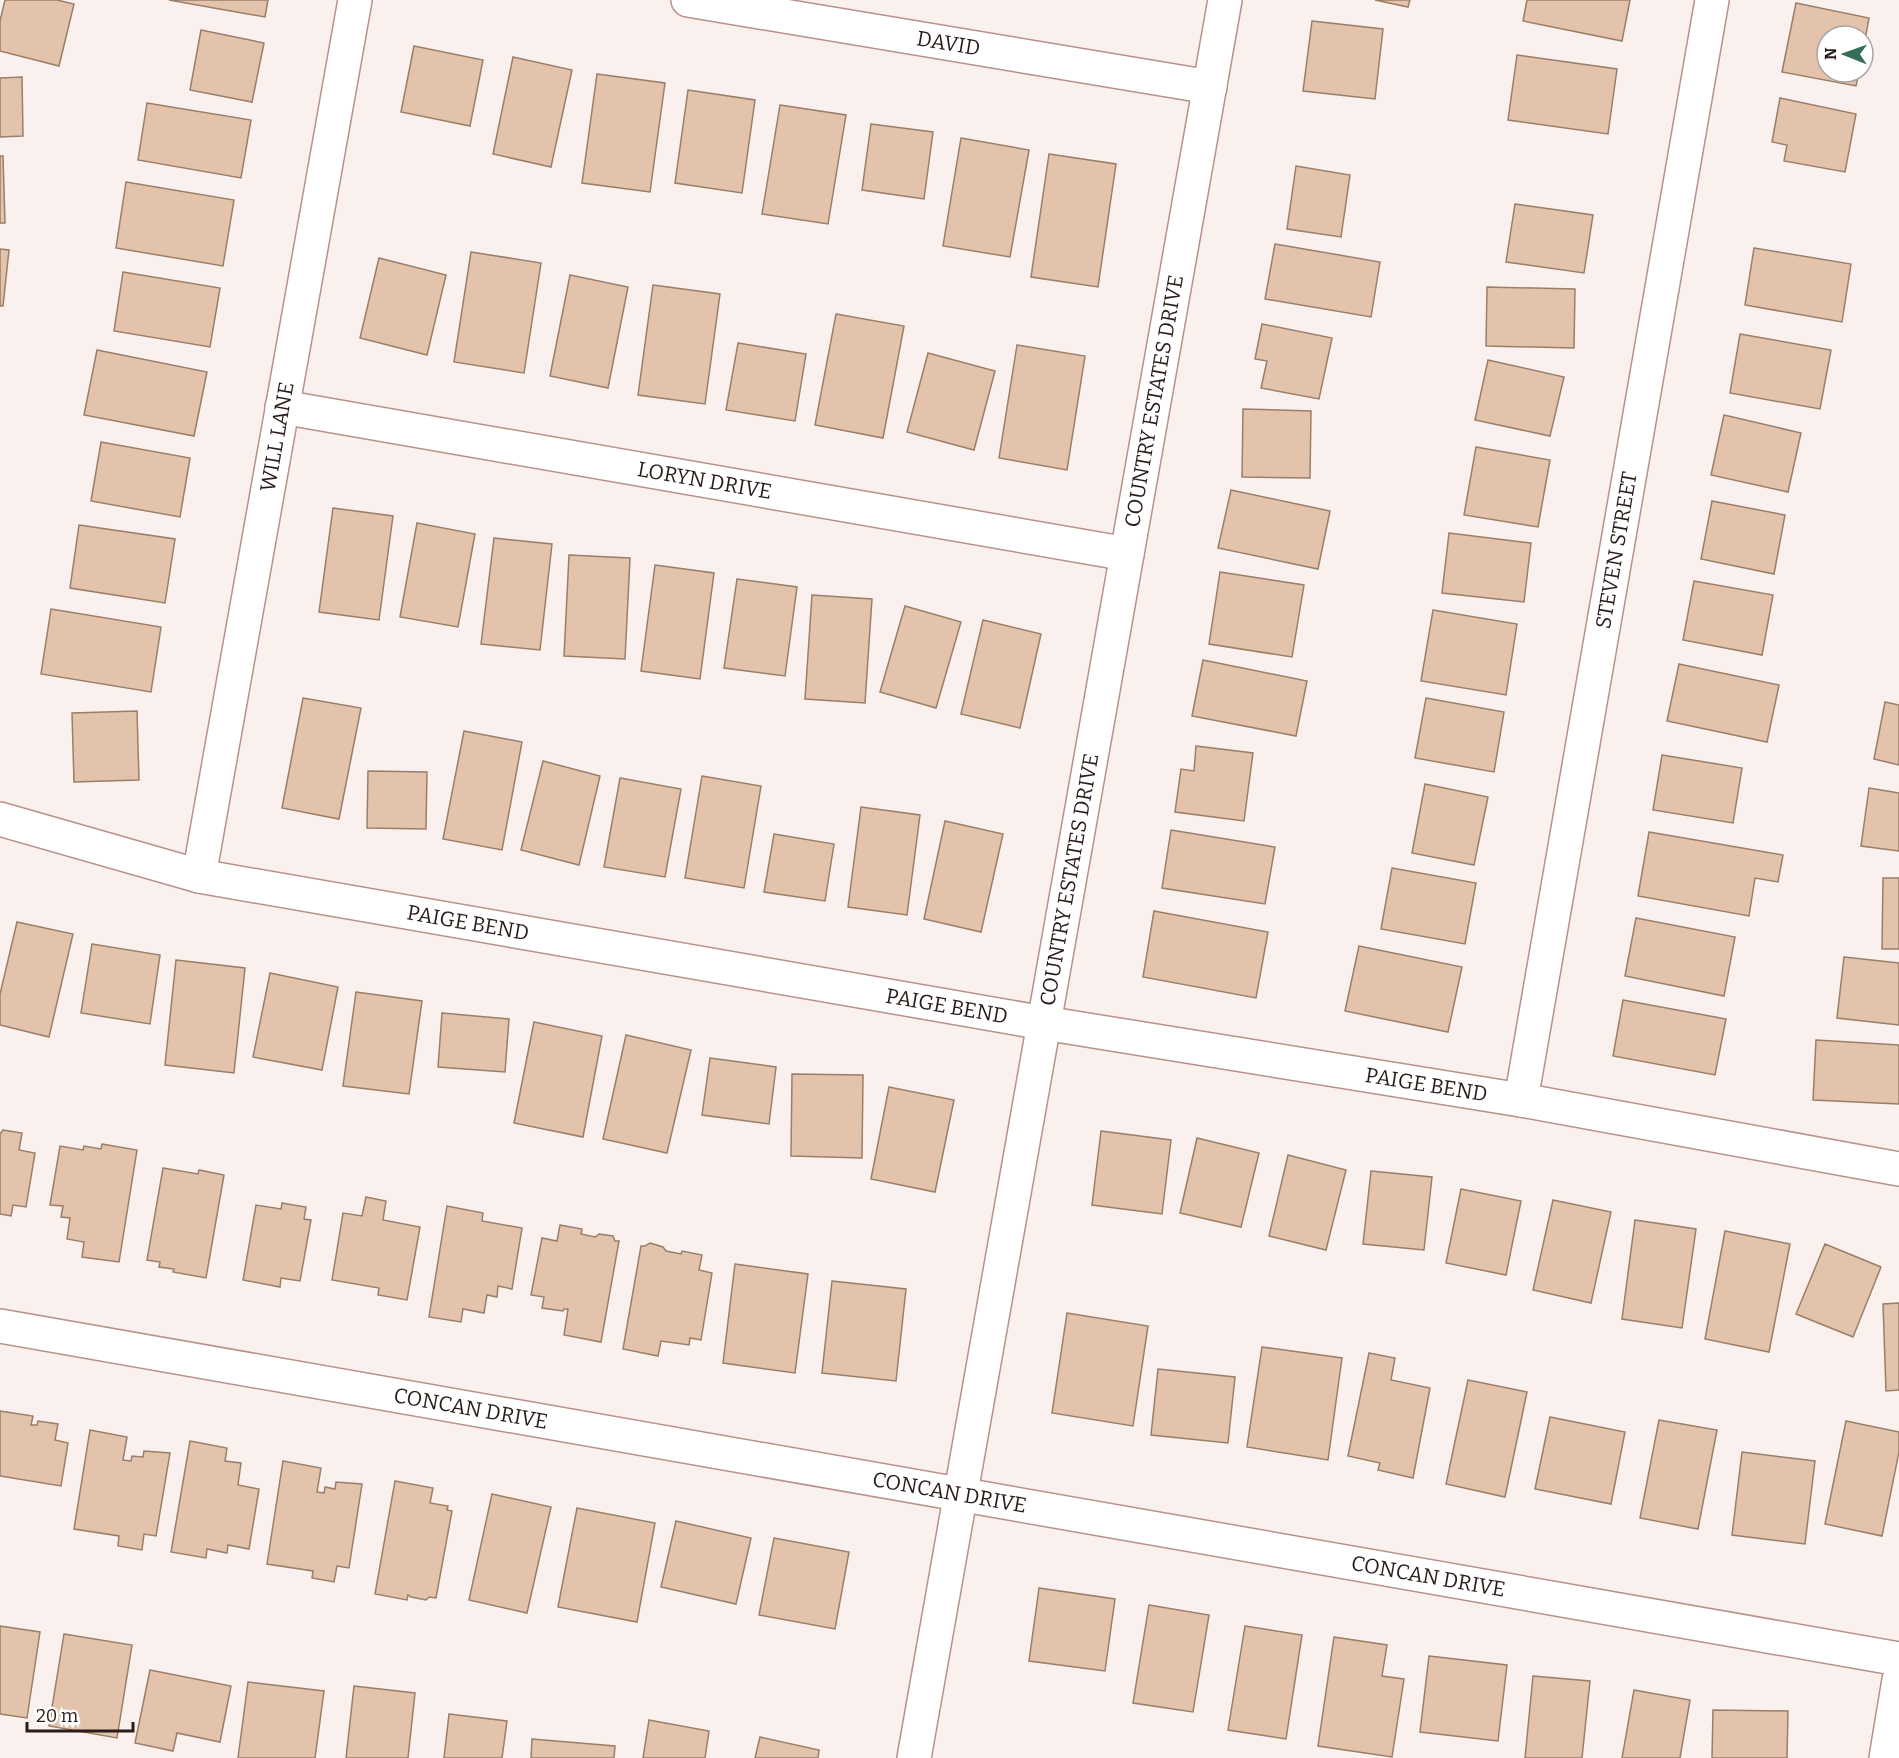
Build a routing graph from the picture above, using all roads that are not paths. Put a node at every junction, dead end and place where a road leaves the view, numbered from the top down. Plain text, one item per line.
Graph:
1 (355, 0) edge
2 (688, 0) edge
3 (1225, 0) edge
4 (1712, 0) edge
5 (1210, 87) junction
6 (282, 407) junction
7 (1127, 554) junction
8 (0, 819) edge
9 (199, 876) junction
10 (1044, 1023) junction
11 (1521, 1100) junction
12 (1899, 1168) edge
13 (0, 1326) edge
14 (961, 1494) junction
15 (1899, 1659) edge
16 (1899, 1680) edge
17 (914, 1758) edge
18 (1886, 1758) edge

1 - 6 street, WILL LANE
2 - 5 street, DAVID
3 - 5 street, COUNTRY ESTATES DRIVE
4 - 11 street, STEVEN STREET
5 - 7 street, COUNTRY ESTATES DRIVE
6 - 7 street, LORYN DRIVE
6 - 9 street, WILL LANE
7 - 10 street, COUNTRY ESTATES DRIVE
8 - 9 street, PAIGE BEND
9 - 10 street, PAIGE BEND
10 - 11 street, PAIGE BEND
10 - 14 street, COUNTRY ESTATES DRIVE
11 - 12 street, PAIGE BEND
13 - 14 street, CONCAN DRIVE
14 - 15 street, CONCAN DRIVE
14 - 17 street, COUNTRY ESTATES DRIVE
16 - 18 street

